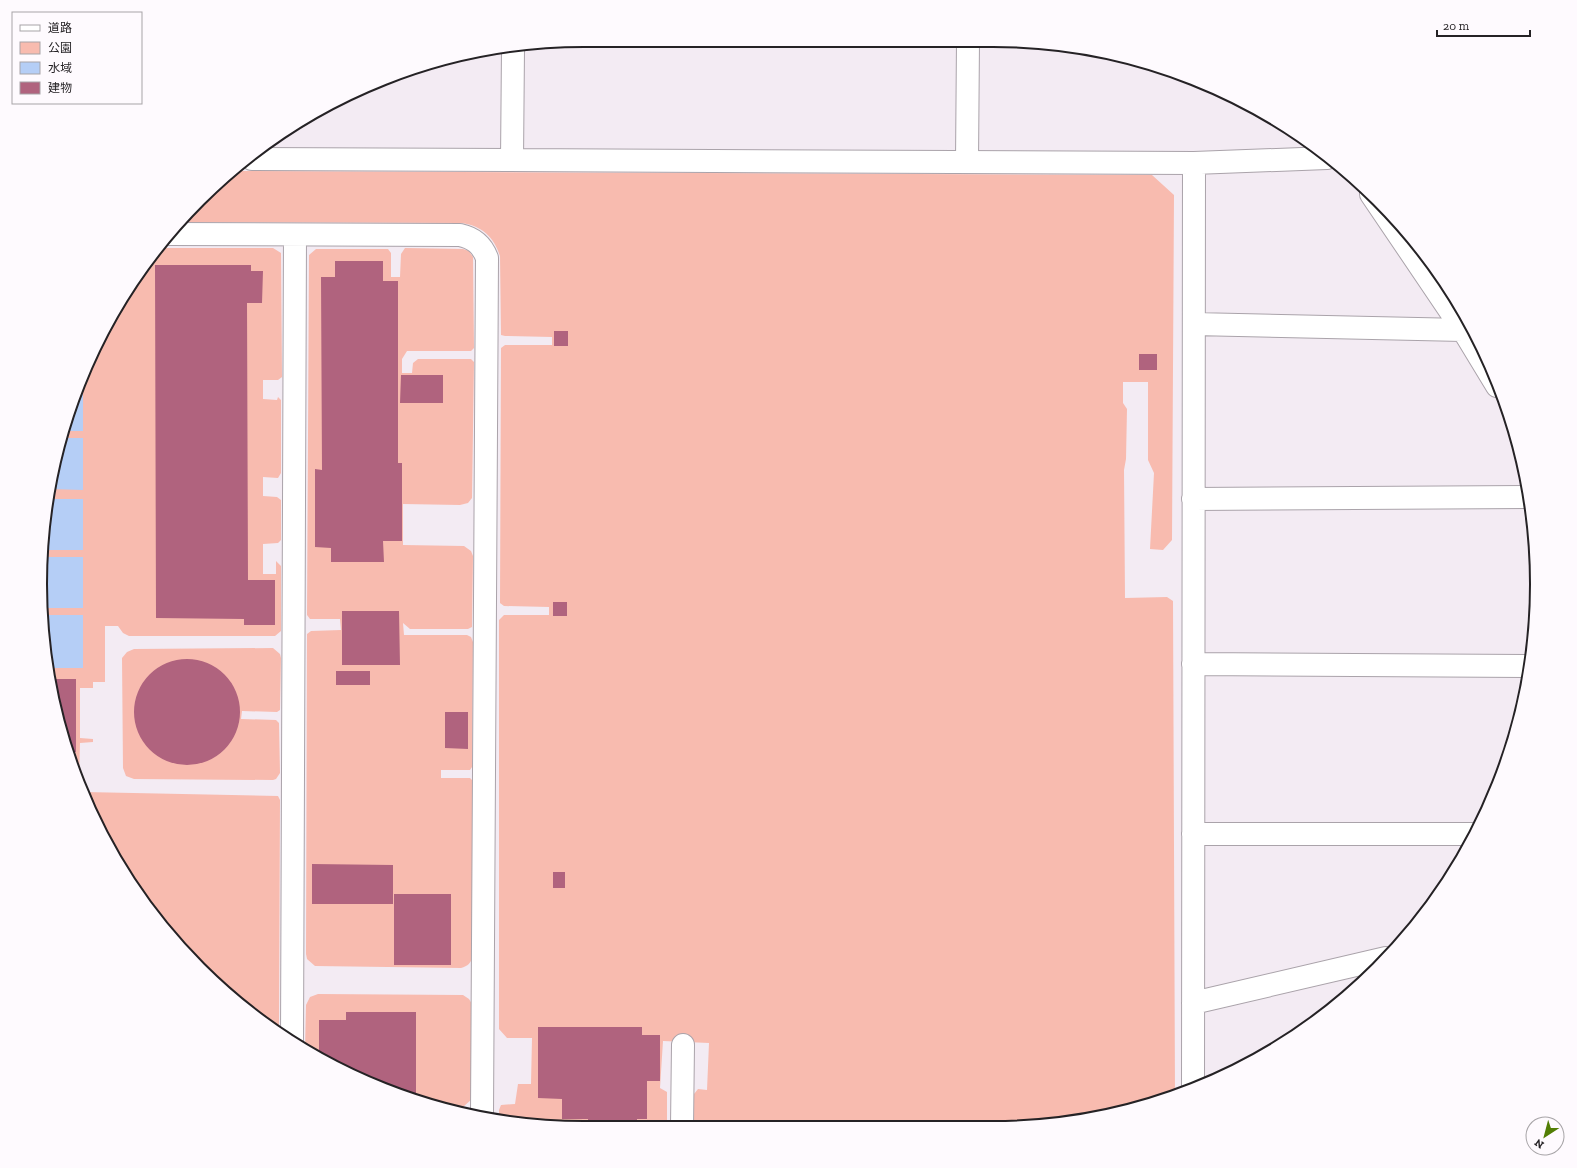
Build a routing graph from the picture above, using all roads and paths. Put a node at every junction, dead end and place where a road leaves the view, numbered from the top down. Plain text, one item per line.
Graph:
1 (968, 47) edge
2 (513, 52) edge
3 (1320, 158) edge
4 (256, 159) edge
5 (512, 160) junction
6 (968, 161) junction
7 (1194, 163) junction
8 (1391, 223) edge
9 (177, 234) edge
10 (295, 234) junction
11 (1194, 324) junction
12 (1463, 330) junction
13 (1481, 359) edge
14 (1523, 497) edge
15 (1193, 499) junction
16 (1193, 664) junction
17 (1523, 666) edge
18 (1193, 834) junction
19 (1468, 834) edge
20 (1376, 960) edge
21 (1193, 1003) junction
22 (292, 1034) edge
23 (683, 1045) dead end
24 (1193, 1082) edge
25 (482, 1111) edge
26 (682, 1121) edge

1 - 6 street
2 - 5 street
3 - 7 street
4 - 5 street
5 - 6 street
6 - 7 street
7 - 11 street
8 - 12 street
9 - 10 street
10 - 22 street
10 - 25 street
11 - 12 street
11 - 15 street
12 - 13 street
14 - 15 street
15 - 16 street
16 - 17 street
16 - 18 street
18 - 19 street
18 - 21 street
20 - 21 street
21 - 24 street
23 - 26 street

